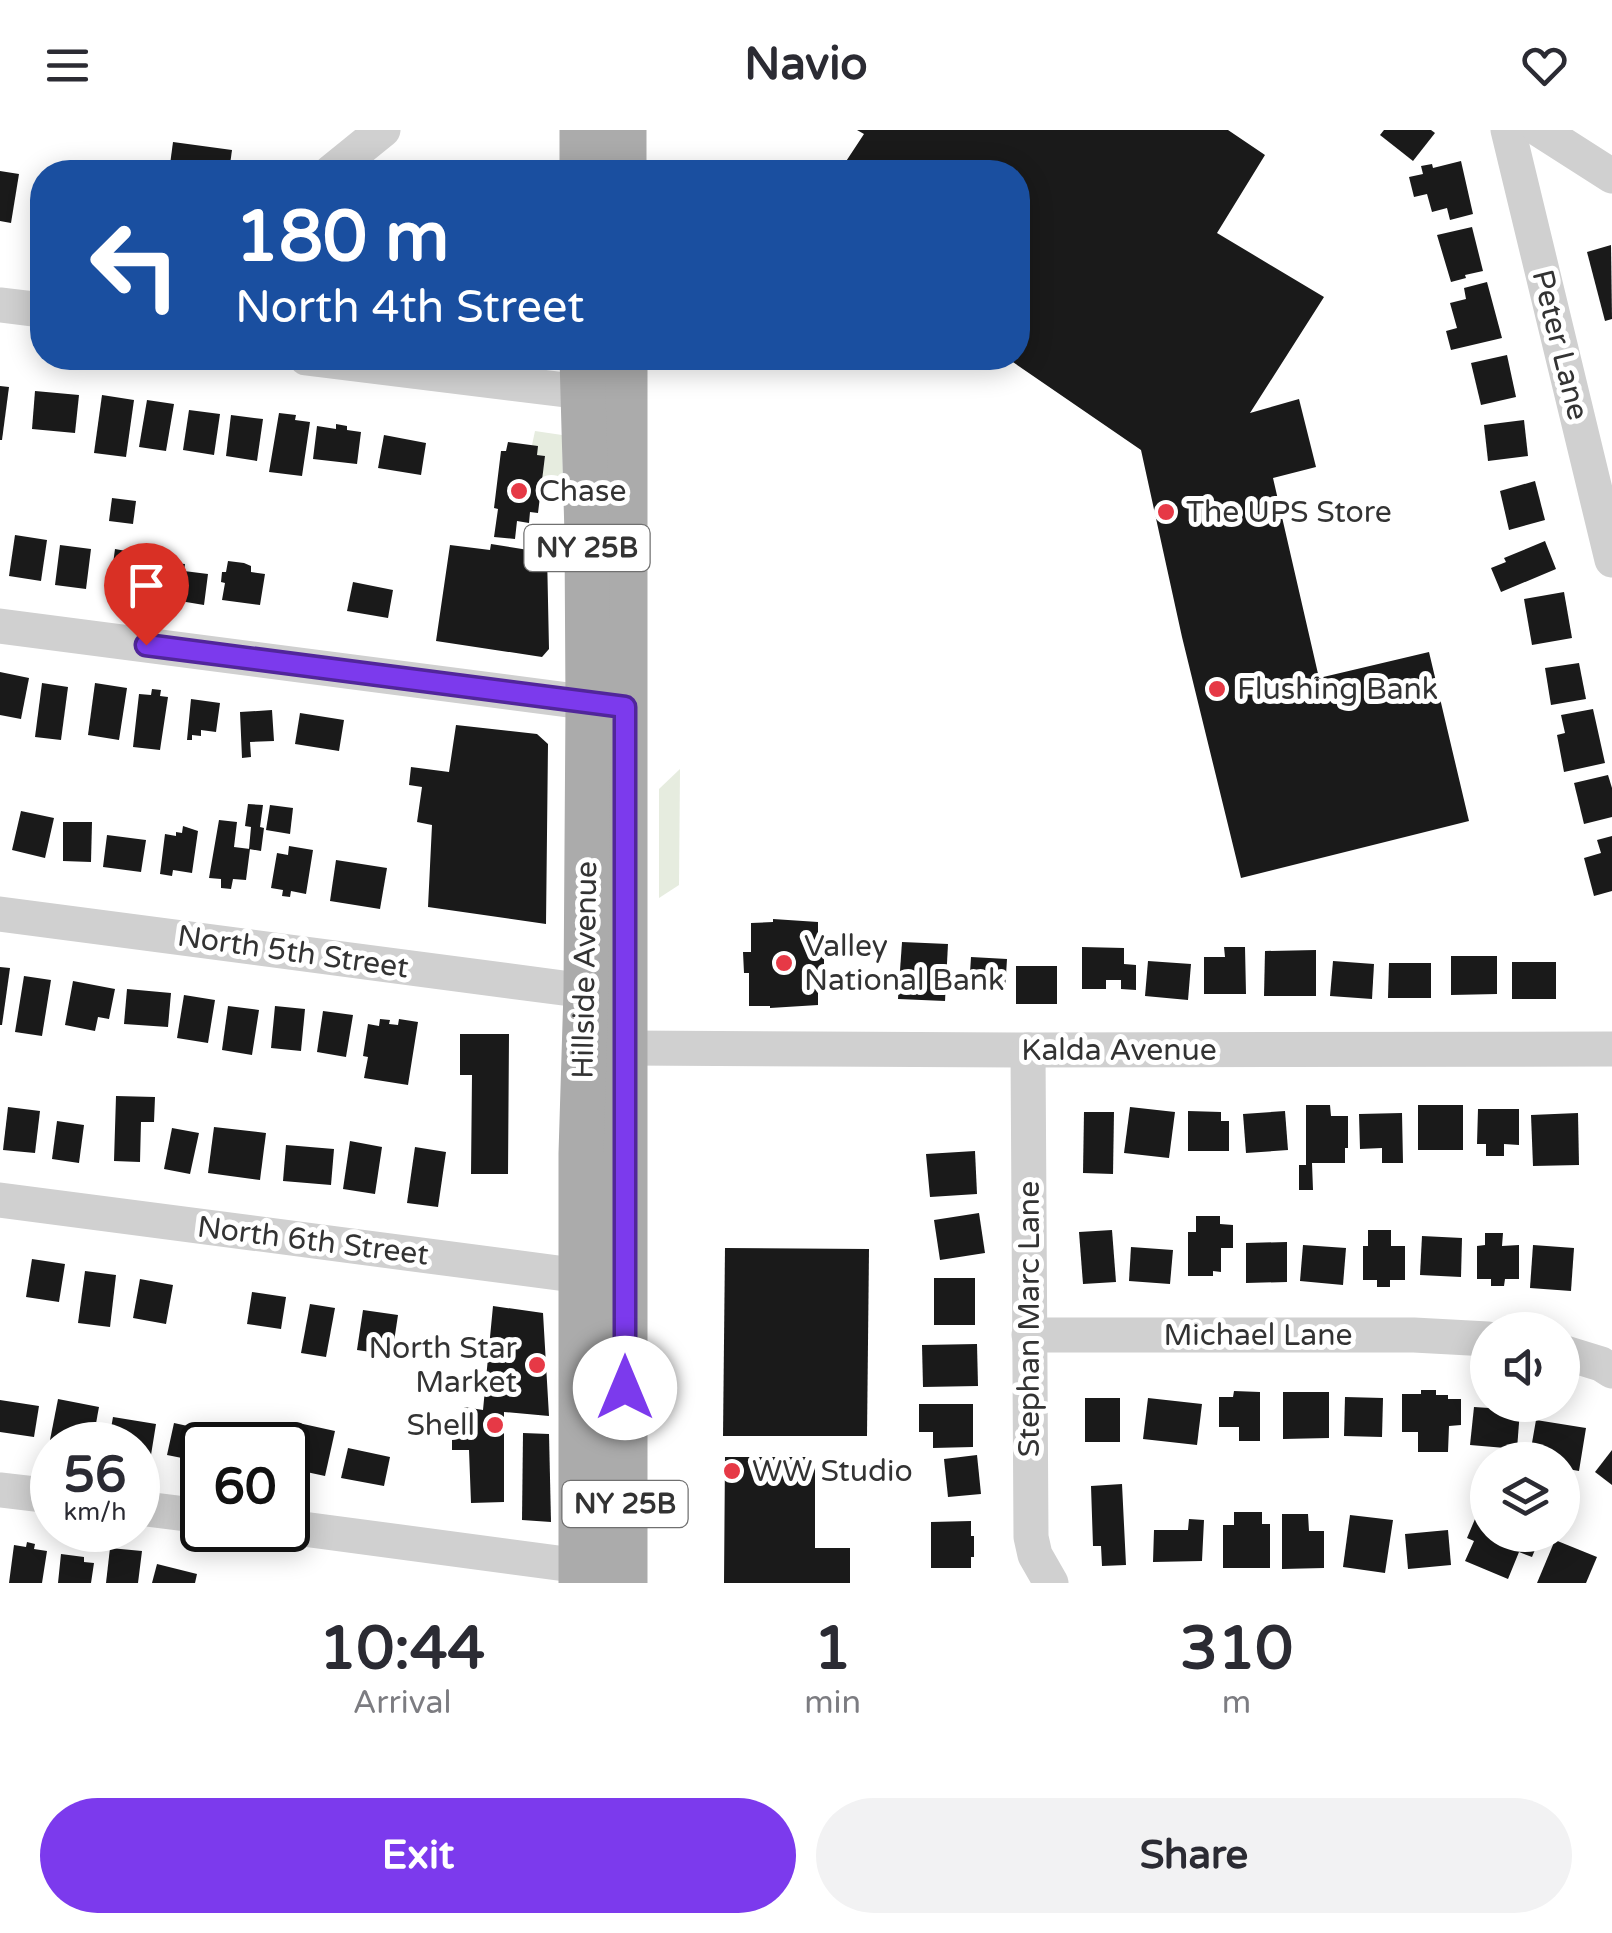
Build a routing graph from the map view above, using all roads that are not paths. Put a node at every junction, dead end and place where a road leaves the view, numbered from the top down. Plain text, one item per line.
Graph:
1 (382, 130) edge
2 (582, 130) edge
3 (624, 130) edge
4 (1508, 130) edge
5 (1540, 130) edge
6 (346, 160) edge
7 (582, 160) edge
8 (624, 160) edge
9 (1612, 176) edge
10 (0, 305) edge
11 (30, 309) edge
12 (501, 370) edge
13 (624, 370) edge
14 (582, 375) edge
15 (1612, 560) edge
16 (0, 626) edge
17 (606, 705) junction
18 (0, 914) edge
19 (586, 991) junction
20 (626, 1048) junction
21 (1612, 1049) edge
22 (1028, 1050) junction
23 (0, 1200) edge
24 (581, 1276) junction
25 (626, 1276) junction
26 (1029, 1335) junction
27 (1470, 1337) edge
28 (1580, 1358) edge
29 (1612, 1372) edge
30 (0, 1490) edge
31 (30, 1493) edge
32 (310, 1531) edge
33 (581, 1574) edge
34 (626, 1583) edge
35 (1051, 1583) edge

1 - 6 street
2 - 7 main road
3 - 8 main road
4 - 15 street, Peter Lane
5 - 9 street
10 - 11 street
12 - 14 street
13 - 17 main road, Hillside Avenue / NY 25B
14 - 17 main road, Hillside Avenue / NY 25B
16 - 17 street
17 - 19 main road, Hillside Avenue / NY 25B
17 - 20 main road, Hillside Avenue / NY 25B
18 - 19 street, North 5th Street
19 - 24 main road, Hillside Avenue / NY 25B
20 - 22 street, Kalda Avenue
20 - 25 main road, Hillside Avenue / NY 25B
21 - 22 street, Kalda Avenue
22 - 26 street, Stephan Marc Lane
23 - 24 street, North 6th Street
24 - 25 street, North 6th Street
24 - 33 main road, Hillside Avenue / NY 25B
25 - 34 main road, Hillside Avenue / NY 25B
26 - 27 street, Michael Lane
26 - 35 street, Stephan Marc Lane
28 - 29 street
30 - 31 street
32 - 33 street

